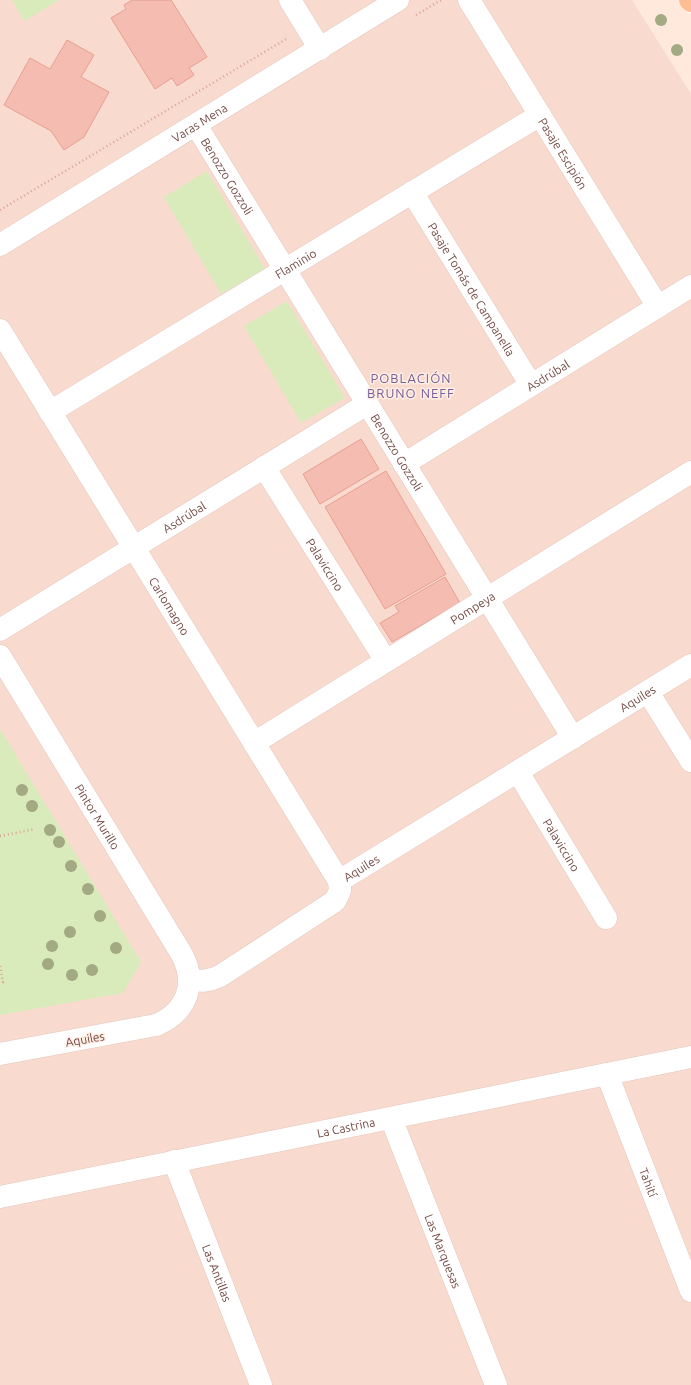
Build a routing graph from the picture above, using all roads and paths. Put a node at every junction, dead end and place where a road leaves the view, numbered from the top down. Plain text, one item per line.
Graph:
1 (290, 0) edge
2 (398, 0) edge
3 (469, 0) edge
4 (306, 27) junction
5 (320, 49) junction
6 (540, 114) junction
7 (196, 125) junction
8 (412, 192) junction
9 (0, 210) edge
10 (0, 245) edge
11 (284, 270) junction
12 (691, 286) edge
13 (658, 306) junction
14 (0, 330) edge
15 (532, 385) junction
16 (367, 404) junction
17 (50, 412) junction
18 (404, 464) junction
19 (264, 467) junction
20 (691, 472) edge
21 (134, 548) junction
22 (487, 599) junction
23 (0, 630) edge
24 (0, 656) edge
25 (386, 661) junction
26 (691, 665) edge
27 (648, 692) junction
28 (572, 738) junction
29 (254, 743) junction
30 (691, 760) edge
31 (518, 772) junction
32 (35, 829) dead end
33 (0, 836) edge
34 (339, 881) junction
35 (606, 918) dead end
36 (0, 966) edge
37 (190, 980) junction
38 (0, 983) edge
39 (0, 1054) edge
40 (691, 1056) edge
41 (607, 1074) junction
42 (391, 1118) junction
43 (174, 1161) junction
44 (0, 1197) edge
45 (691, 1292) edge
46 (261, 1385) edge
47 (496, 1385) edge

1 - 4 street
2 - 5 street, Varas Mena
3 - 6 street, Pasaje Escipión
4 - 5 street
4 - 9 path
5 - 7 street, Varas Mena
6 - 8 street, Flaminio
6 - 13 street, Pasaje Escipión
7 - 10 street, Varas Mena
7 - 11 street, Benozzo Gozzoli
8 - 11 street, Flaminio
8 - 15 street, Pasaje Tomás de Campanella
11 - 16 street, Benozzo Gozzoli
11 - 17 street, Flaminio
12 - 13 street, Asdrúbal
13 - 15 street, Asdrúbal
14 - 17 street, Carlomagno
15 - 18 street, Asdrúbal
16 - 18 street, Benozzo Gozzoli
16 - 19 street, Asdrúbal
17 - 21 street, Carlomagno
18 - 22 street, Benozzo Gozzoli
19 - 21 street, Asdrúbal
19 - 25 street, Palaviccino
20 - 22 street, Pompeya
21 - 23 street, Asdrúbal
21 - 29 street, Carlomagno
22 - 25 street, Pompeya
22 - 28 street, Benozzo Gozzoli
24 - 37 street, Pintor Murillo
25 - 29 street, Pompeya
26 - 27 street, Aquiles
27 - 28 street, Aquiles
27 - 30 street
28 - 31 street, Aquiles
29 - 34 street, Carlomagno
31 - 34 street, Aquiles
31 - 35 street, Palaviccino
32 - 33 path
34 - 37 street, Aquiles
36 - 38 path
37 - 39 street, Aquiles
40 - 41 street, La Castrina
41 - 42 street, La Castrina
41 - 45 street, Tahití
42 - 43 street, La Castrina
42 - 47 street, Las Marquesas
43 - 44 street, La Castrina
43 - 46 street, Las Antillas

